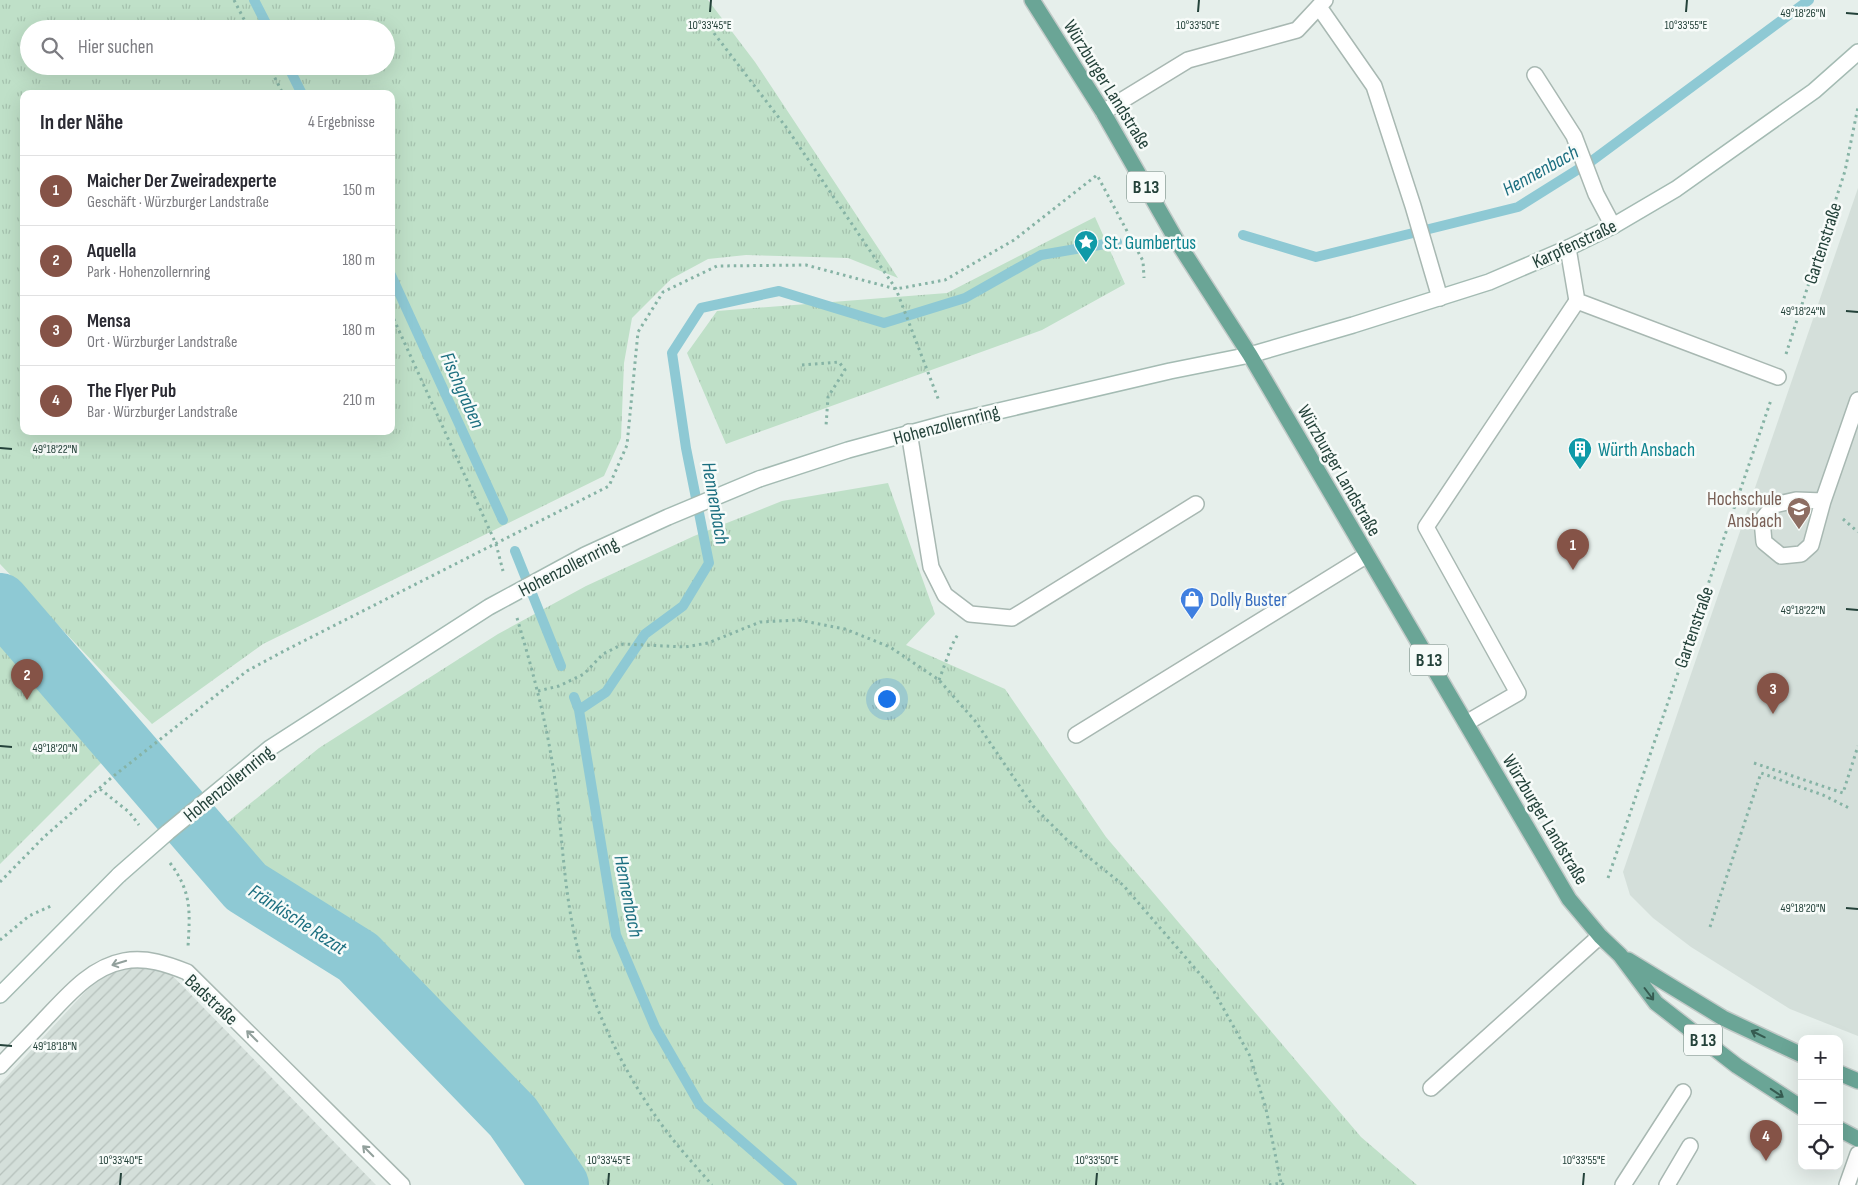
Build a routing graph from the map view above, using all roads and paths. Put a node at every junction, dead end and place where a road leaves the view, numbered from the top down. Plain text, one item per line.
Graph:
1 (234, 0) edge
2 (1032, 0) edge
3 (1322, 3) edge
4 (244, 20) edge
5 (710, 28) dead end
6 (1858, 52) edge
7 (274, 75) edge
8 (1535, 75) dead end
9 (281, 90) edge
10 (1858, 107) edge
11 (1103, 112) junction
12 (1613, 226) junction
13 (1568, 248) junction
14 (1144, 278) dead end
15 (896, 290) junction
16 (1440, 298) junction
17 (1577, 301) junction
18 (395, 322) edge
19 (1250, 355) junction
20 (802, 364) dead end
21 (1778, 377) junction
22 (1858, 400) edge
23 (947, 423) junction
24 (826, 426) dead end
25 (909, 432) junction
26 (1823, 501) junction
27 (1196, 504) dead end
28 (496, 544) junction
29 (1367, 555) junction
30 (970, 614) junction
31 (939, 680) junction
32 (1466, 723) junction
33 (1076, 735) dead end
34 (1858, 746) edge
35 (1754, 763) dead end
36 (1825, 788) junction
37 (1823, 795) junction
38 (1849, 808) dead end
39 (1608, 878) dead end
40 (0, 882) edge
41 (29, 916) dead end
42 (1710, 927) dead end
43 (1600, 936) junction
44 (0, 940) edge
45 (1620, 955) junction
46 (0, 995) edge
47 (1798, 1053) edge
48 (0, 1066) edge
49 (1843, 1075) edge
50 (1858, 1081) edge
51 (1431, 1088) dead end
52 (1682, 1092) dead end
53 (1798, 1105) edge
54 (1843, 1131) edge
55 (1858, 1139) edge
56 (1690, 1146) dead end
57 (1858, 1154) edge
58 (1282, 1184) edge
59 (402, 1185) edge
60 (712, 1185) edge
61 (1269, 1185) edge
62 (1623, 1185) edge
63 (1667, 1185) edge
64 (1847, 1185) edge

1 - 4 path
2 - 11 main road, Würzburger Landstraße / B 13
3 - 11 main road
3 - 16 main road
5 - 15 path
6 - 12 main road, Karpfenstraße
7 - 9 path
8 - 12 main road
10 - 21 path, Gartenstraße
11 - 19 main road, Würzburger Landstraße / B 13
12 - 13 main road, Karpfenstraße
13 - 16 main road, Karpfenstraße
13 - 17 main road
14 - 15 path
15 - 23 path
15 - 28 path
16 - 19 main road, Karpfenstraße
17 - 21 main road
17 - 32 main road
18 - 28 path
19 - 23 main road, Hohenzollernring
19 - 29 main road, Würzburger Landstraße / B 13
20 - 24 path
21 - 39 path, Gartenstraße
22 - 26 main road
23 - 25 main road, Hohenzollernring
25 - 30 main road
25 - 46 main road, Hohenzollernring, bridge
26 - 26 main road
27 - 30 main road
28 - 40 path
29 - 32 main road, Würzburger Landstraße / B 13
29 - 33 main road
30 - 31 path
31 - 58 path
31 - 60 path
32 - 43 main road, Würzburger Landstraße / B 13
34 - 36 path
35 - 36 path
36 - 37 path
37 - 38 path
37 - 42 path
41 - 44 path
43 - 45 main road, Würzburger Landstraße / B 13
43 - 51 main road
47 -> 45 main road, Würzburger Landstraße / B 13
45 -> 53 main road, Würzburger Landstraße / B 13
59 -> 48 main road, Badstraße
49 - 50 main road
52 - 62 main road
54 - 55 main road
56 - 63 main road
57 - 64 main road
58 - 61 path

